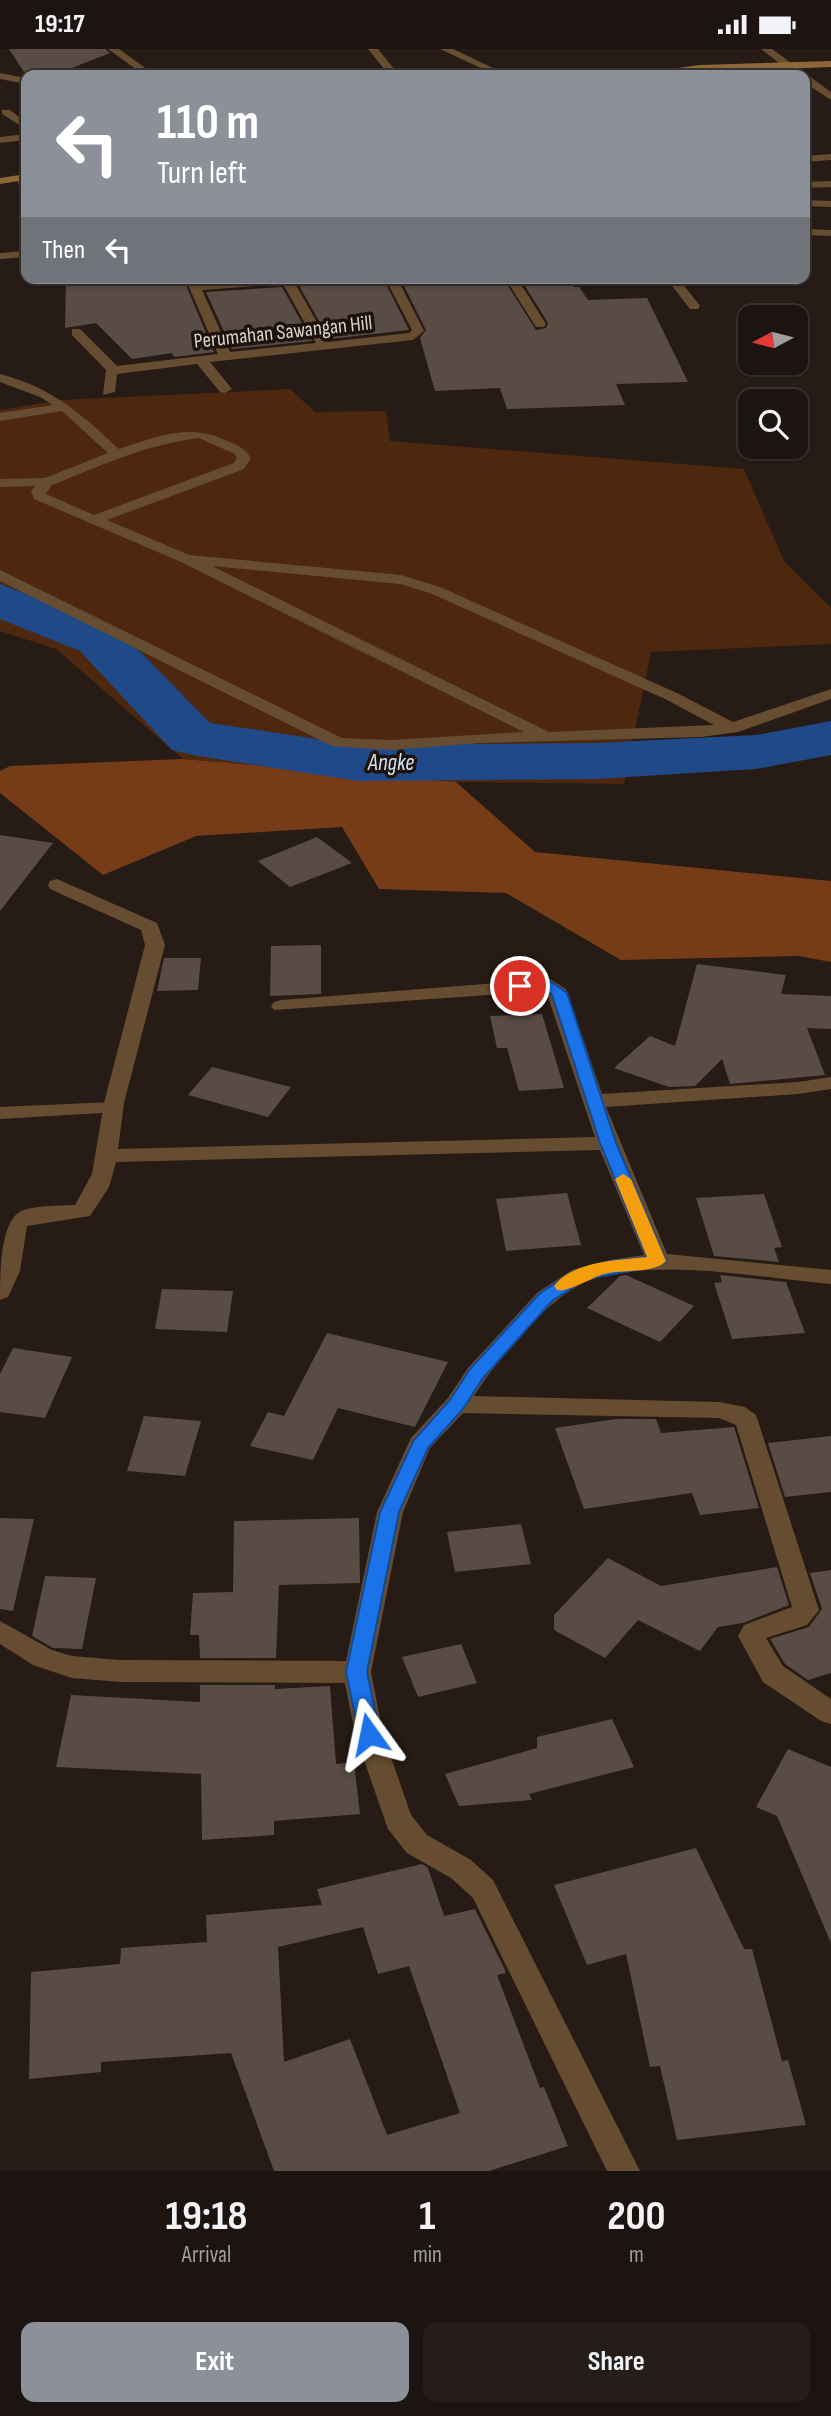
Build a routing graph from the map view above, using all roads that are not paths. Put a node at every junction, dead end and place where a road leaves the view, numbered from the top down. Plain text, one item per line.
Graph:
1 (113, 49) edge
2 (373, 49) edge
3 (445, 49) edge
4 (766, 49) edge
5 (831, 64) edge
6 (786, 66) junction
7 (143, 70) edge
8 (390, 70) edge
9 (492, 70) edge
10 (717, 70) edge
11 (793, 70) edge
12 (0, 76) edge
13 (21, 80) edge
14 (810, 82) edge
15 (831, 97) edge
16 (2, 112) edge
17 (21, 123) edge
18 (21, 138) edge
19 (0, 140) edge
20 (831, 157) edge
21 (810, 159) edge
22 (21, 177) edge
23 (0, 181) edge
24 (831, 184) edge
25 (810, 185) edge
26 (810, 203) edge
27 (831, 204) edge
28 (810, 232) edge
29 (831, 233) edge
30 (21, 254) edge
31 (0, 255) edge
32 (193, 284) edge
33 (289, 284) edge
34 (394, 284) edge
35 (515, 284) edge
36 (676, 284) edge
37 (694, 306) dead end
38 (540, 324) dead end
39 (76, 332) dead end
40 (324, 346) junction
41 (225, 356) junction
42 (200, 359) junction
43 (114, 370) junction
44 (0, 378) edge
45 (225, 389) dead end
46 (108, 392) dead end
47 (65, 407) junction
48 (0, 417) edge
49 (117, 454) junction
50 (47, 481) junction
51 (0, 482) edge
52 (93, 520) junction
53 (186, 559) junction
54 (300, 570) junction
55 (0, 575) edge
56 (254, 593) junction
57 (831, 694) edge
58 (732, 728) junction
59 (546, 736) junction
60 (57, 885) dead end
61 (281, 1006) dead end
62 (831, 1083) edge
63 (595, 1101) junction
64 (112, 1108) junction
65 (0, 1114) edge
66 (608, 1143) junction
67 (108, 1156) junction
68 (658, 1261) junction
69 (831, 1277) edge
70 (0, 1292) edge
71 (457, 1404) junction
72 (0, 1631) edge
73 (357, 1672) junction
74 (831, 1713) edge
75 (624, 2171) edge

1 - 7 street
2 - 8 street
3 - 9 street
4 - 6 street
5 - 6 main road
6 - 10 main road
6 - 11 street
12 - 13 street
14 - 15 street
16 - 17 street
18 - 19 street
20 - 21 street
22 - 23 main road
24 - 25 street
26 - 27 street
28 - 29 street
30 - 31 street
32 - 41 street
33 - 40 street
34 - 40 street, Perumahan Sawangan Hill
35 - 38 street
36 - 37 street
39 - 43 street
40 - 41 street, Perumahan Sawangan Hill
41 - 42 street, Perumahan Sawangan Hill
42 - 43 street, Perumahan Sawangan Hill
42 - 45 street
43 - 46 street
44 - 47 street
47 - 48 street
47 - 49 street
49 - 50 street
49 - 52 street
50 - 51 street
50 - 52 street
52 - 53 street
53 - 54 street
53 - 56 street
54 - 56 street
54 - 58 street
55 - 59 street
56 - 59 street
57 - 58 street
58 - 59 street
60 - 64 street
61 - 63 street
62 - 63 street
63 - 66 street
64 - 65 lane
64 - 67 street
66 - 67 street
66 - 68 street
67 - 70 street
68 - 69 street
68 - 71 street
71 - 73 street
71 - 74 street
72 - 73 street
73 - 75 street

